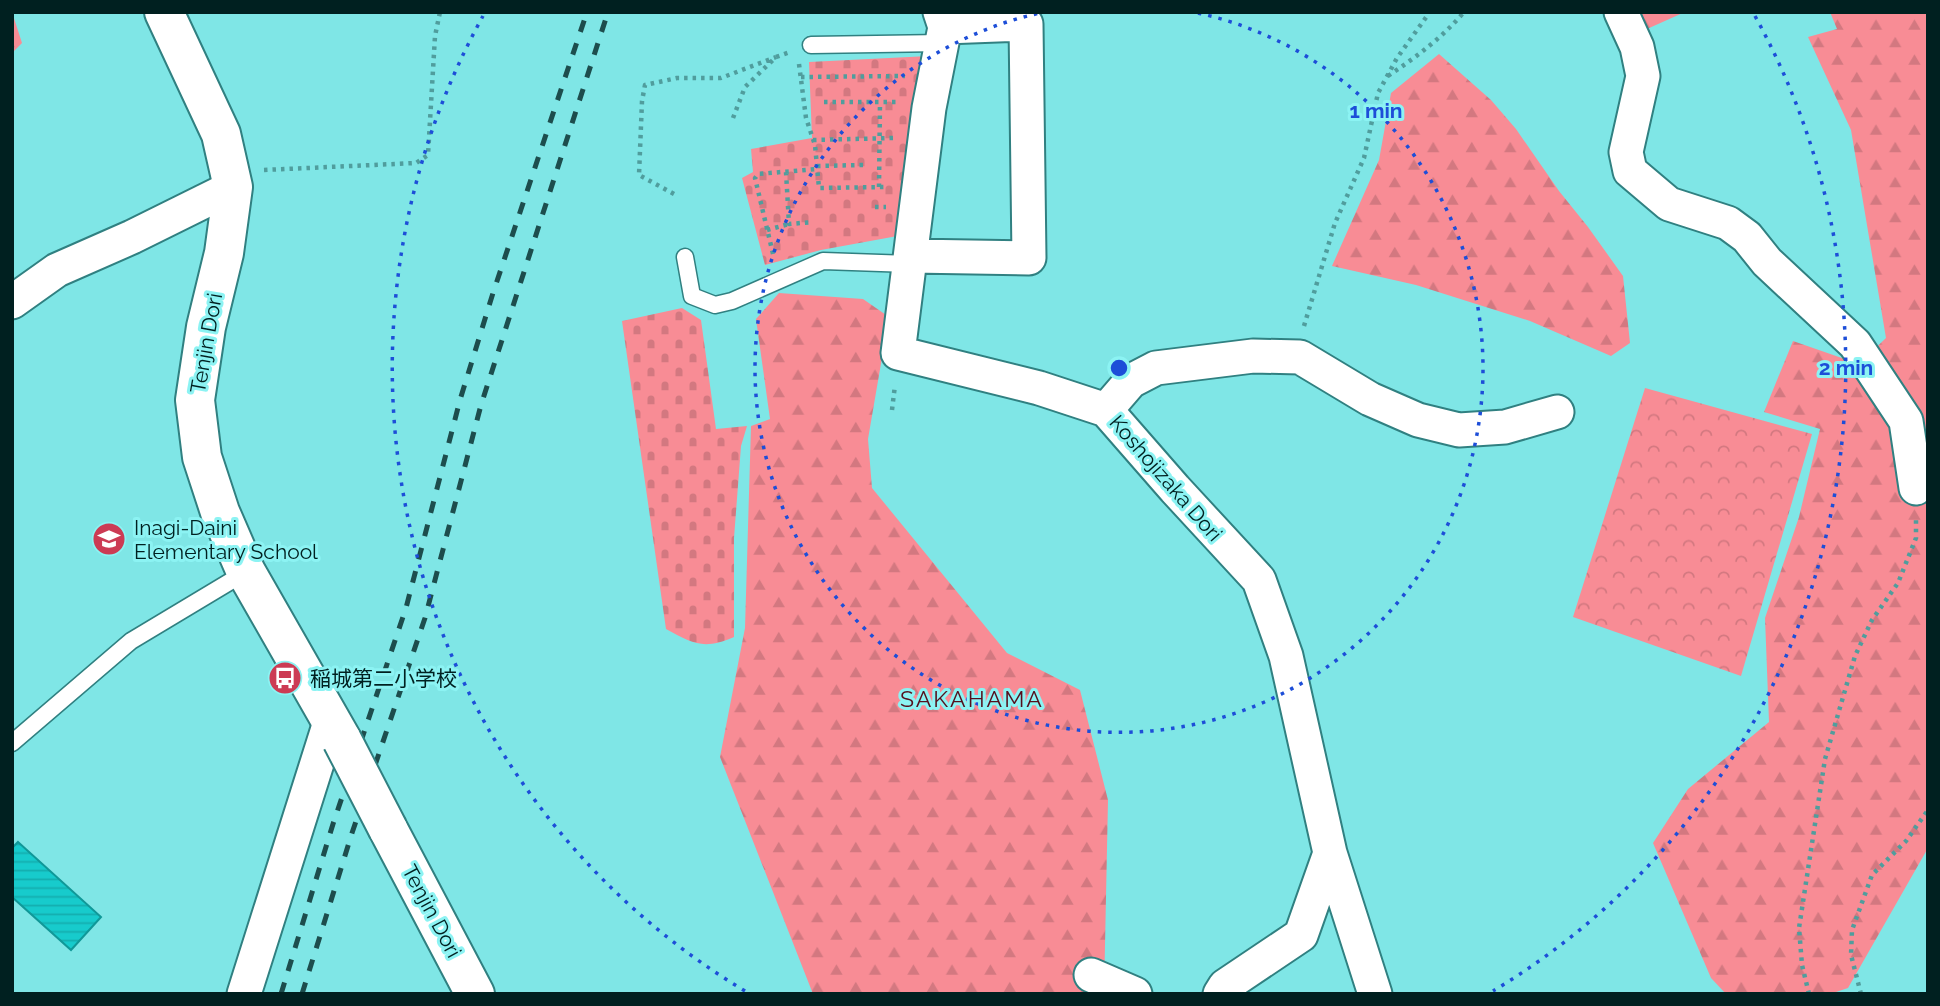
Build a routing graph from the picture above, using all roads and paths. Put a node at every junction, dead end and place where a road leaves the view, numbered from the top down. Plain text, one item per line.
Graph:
1 (164, 12) edge
2 (440, 12) edge
3 (1464, 12) edge
4 (1620, 12) edge
5 (1427, 16) dead end
6 (942, 27) edge
7 (804, 47) junction
8 (776, 57) junction
9 (907, 76) dead end
10 (1387, 76) junction
11 (801, 77) junction
12 (824, 102) dead end
13 (880, 102) junction
14 (903, 102) dead end
15 (733, 118) dead end
16 (879, 138) junction
17 (895, 138) dead end
18 (813, 140) junction
19 (863, 165) dead end
20 (817, 167) junction
21 (786, 172) junction
22 (233, 187) junction
23 (879, 187) junction
24 (891, 187) dead end
25 (674, 194) dead end
26 (813, 222) dead end
27 (789, 225) junction
28 (767, 230) junction
29 (773, 254) dead end
30 (685, 257) dead end
31 (910, 260) junction
32 (12, 302) edge
33 (1294, 357) junction
34 (1106, 410) junction
35 (1556, 412) dead end
36 (1916, 488) joint
37 (246, 572) junction
38 (336, 730) junction
39 (12, 743) edge
40 (1928, 810) edge
41 (1329, 853) junction
42 (1091, 975) dead end
43 (244, 994) edge
44 (475, 994) edge
45 (1135, 994) edge
46 (1220, 994) edge
47 (1375, 994) edge
48 (1809, 994) edge
49 (1861, 994) edge

1 - 22 street, Tenjin Dori
2 - 22 path
3 - 10 path
4 - 36 street
5 - 10 path
6 - 7 lane
6 - 31 street, Koshojizaka Dori
6 - 31 street
7 - 8 path
7 - 11 path
8 - 15 path
8 - 25 path
9 - 11 path
10 - 33 path
11 - 18 path
12 - 13 path
13 - 14 path
13 - 16 path
16 - 17 path
16 - 18 path
16 - 23 path
18 - 20 path
19 - 20 path
20 - 21 path
20 - 23 path
21 - 27 path
21 - 28 path
22 - 32 street
22 - 37 street, Tenjin Dori
23 - 24 path
26 - 27 path
27 - 28 path
28 - 29 path
30 - 31 lane
31 - 34 street, Koshojizaka Dori
33 - 34 street
33 - 35 street
34 - 41 street, Koshojizaka Dori
36 - 48 path
37 - 38 street, Tenjin Dori
37 - 39 lane
38 - 43 street
38 - 44 street, Tenjin Dori, bridge
40 - 49 path
41 - 46 street
41 - 47 street, Koshojizaka Dori
42 - 45 street

